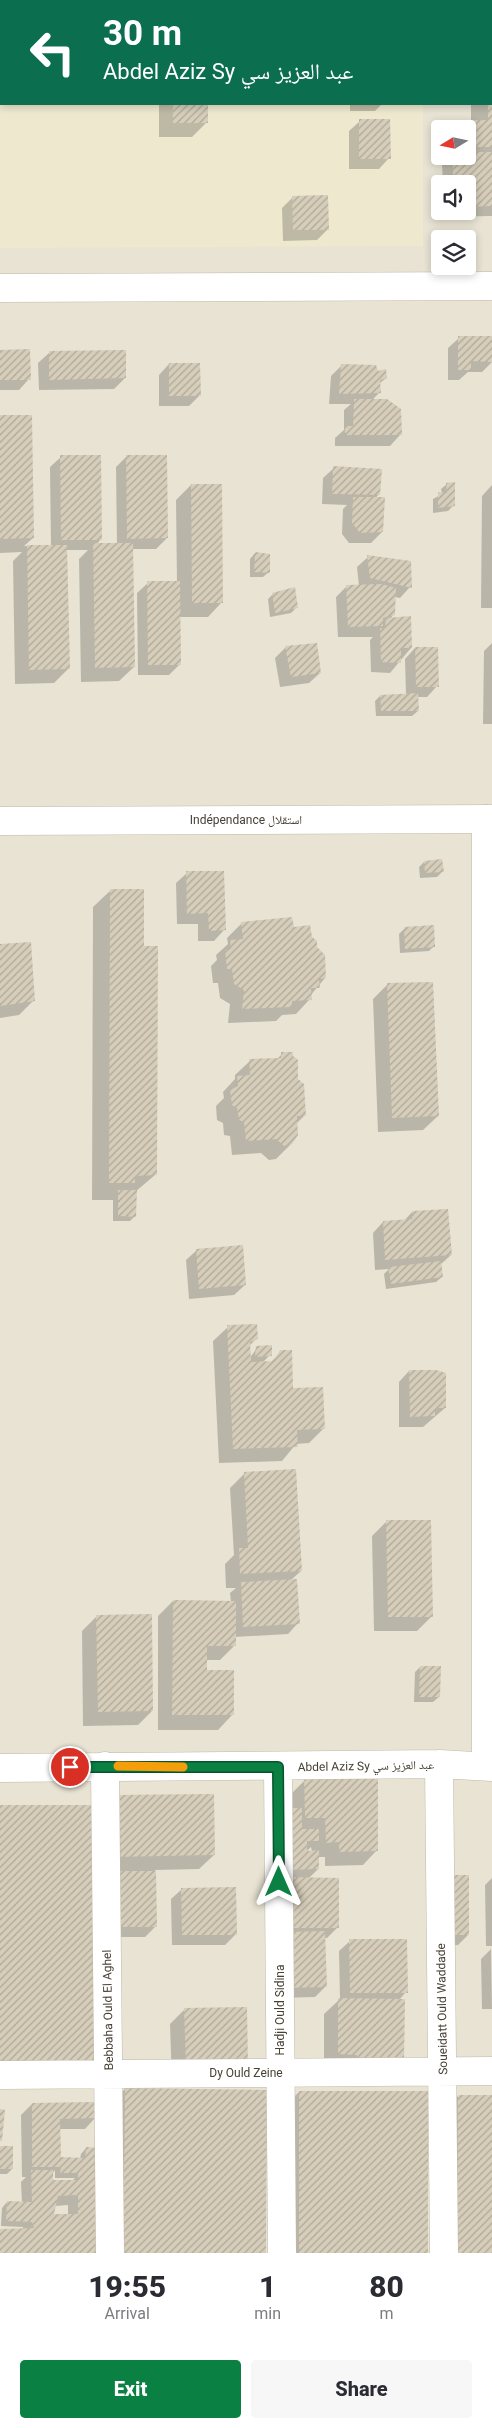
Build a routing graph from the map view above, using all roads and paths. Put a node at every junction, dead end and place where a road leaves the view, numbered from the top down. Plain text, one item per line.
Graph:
1 (492, 286) edge
2 (0, 288) edge
3 (489, 819) edge
4 (0, 821) edge
5 (490, 1302) edge
6 (490, 1439) edge
7 (439, 1764) junction
8 (105, 1766) junction
9 (489, 1766) edge
10 (278, 1767) junction
11 (0, 1768) edge
12 (442, 2071) junction
13 (492, 2071) edge
14 (280, 2072) junction
15 (108, 2074) junction
16 (0, 2075) edge
17 (110, 2253) edge
18 (282, 2253) edge
19 (444, 2253) edge

1 - 2 street
3 - 4 street, Indépendance استقلال
3 - 5 street
5 - 6 street
6 - 9 street
7 - 9 street, Abdel Aziz Sy عبد العزيز سي
7 - 10 street, Abdel Aziz Sy عبد العزيز سي
7 - 12 street, Soueidatt Ould Waddade
8 - 10 street, Abdel Aziz Sy عبد العزيز سي
8 - 11 street, Abdel Aziz Sy عبد العزيز سي
8 - 15 street, Bebbaha Ould El Aghel
10 - 14 street, Hadji Ould Sidina
12 - 13 street, Dy Ould Zeine
12 - 14 street, Dy Ould Zeine
12 - 19 street, Soueidatt Ould Waddade
14 - 15 street, Dy Ould Zeine
14 - 18 street, Hadji Ould Sidina
15 - 16 street, Dy Ould Zeine
15 - 17 street, Bebbaha Ould El Aghel

